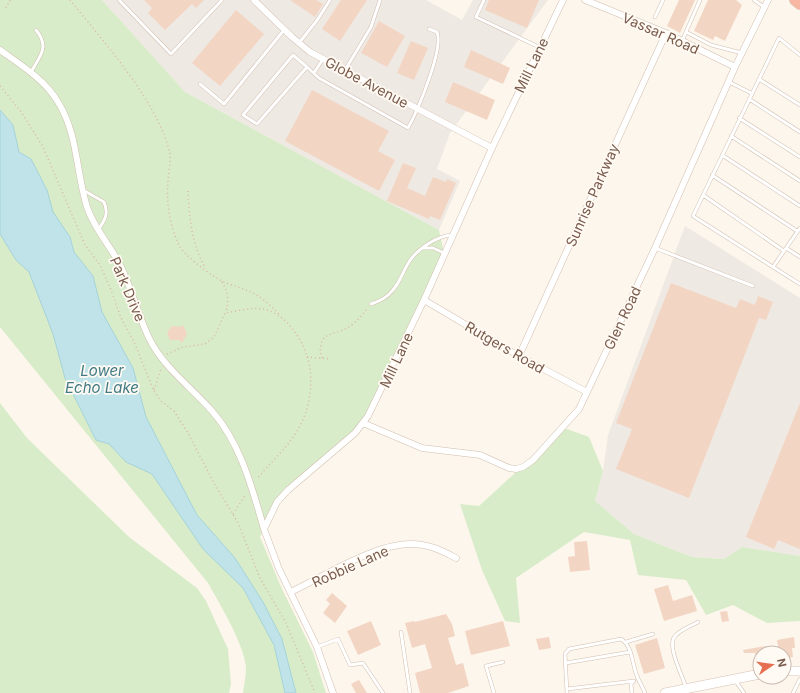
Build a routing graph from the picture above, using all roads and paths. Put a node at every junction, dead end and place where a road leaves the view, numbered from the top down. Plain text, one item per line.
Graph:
1 (10, 0) edge
2 (70, 0) edge
3 (119, 0) edge
4 (222, 0) edge
5 (254, 0) edge
6 (330, 0) edge
7 (380, 0) edge
8 (484, 0) edge
9 (563, 0) edge
10 (585, 0) edge
11 (663, 0) edge
12 (700, 0) edge
13 (754, 0) edge
14 (768, 0) edge
15 (795, 0) edge
16 (800, 4) edge
17 (765, 7) junction
18 (6, 8) dead end
19 (655, 17) dead end
20 (429, 29) dead end
21 (36, 30) dead end
22 (284, 30) junction
23 (686, 32) junction
24 (666, 33) junction
25 (682, 41) junction
26 (299, 43) junction
27 (539, 47) junction
28 (0, 50) edge
29 (742, 53) junction
30 (800, 55) edge
31 (323, 59) junction
32 (307, 67) junction
33 (735, 67) junction
34 (345, 70) junction
35 (31, 72) junction
36 (314, 73) junction
37 (759, 78) junction
38 (728, 82) junction
39 (200, 84) dead end
40 (0, 86) edge
41 (751, 93) junction
42 (749, 98) junction
43 (800, 105) edge
44 (418, 109) junction
45 (739, 118) junction
46 (800, 132) edge
47 (731, 136) junction
48 (492, 148) junction
49 (722, 155) junction
50 (800, 157) edge
51 (712, 175) junction
52 (800, 181) edge
53 (83, 190) junction
54 (188, 191) dead end
55 (703, 195) junction
56 (800, 206) edge
57 (800, 228) edge
58 (98, 230) junction
59 (797, 232) junction
60 (452, 235) junction
61 (655, 248) junction
62 (423, 249) junction
63 (785, 249) junction
64 (444, 253) junction
65 (800, 257) edge
66 (773, 267) junction
67 (206, 269) junction
68 (220, 280) junction
69 (800, 284) edge
70 (753, 286) dead end
71 (424, 300) junction
72 (372, 304) joint
73 (225, 313) junction
74 (280, 316) junction
75 (519, 356) junction
76 (307, 357) junction
77 (322, 358) junction
78 (331, 359) dead end
79 (164, 360) junction
80 (154, 391) junction
81 (587, 392) junction
82 (363, 423) junction
83 (251, 486) junction
84 (233, 514) junction
85 (264, 529) junction
86 (456, 558) dead end
87 (291, 592) junction
88 (698, 622) dead end
89 (401, 632) dead end
90 (653, 634) dead end
91 (626, 642) junction
92 (317, 647) junction
93 (630, 652) junction
94 (504, 662) dead end
95 (566, 664) junction
96 (637, 676) junction
97 (752, 676) edge
98 (800, 679) edge
99 (736, 680) junction
100 (634, 681) junction
101 (686, 689) junction
102 (567, 691) edge
103 (677, 692) edge
104 (315, 693) edge
105 (333, 693) edge
106 (383, 693) edge
107 (410, 693) edge
108 (494, 693) edge
109 (632, 693) edge
110 (645, 693) edge
111 (665, 693) edge
112 (744, 693) edge
113 (793, 693) edge

1 - 18 path
2 - 67 path
3 - 4 lane
5 - 22 street, Globe Avenue
6 - 26 lane
7 - 34 lane
8 - 27 lane
9 - 27 street, Mill Lane
10 - 24 street, Vassar Road
11 - 19 lane
12 - 23 lane
13 - 17 lane
14 - 17 street, Glen Road
15 - 16 highway
17 - 29 street, Glen Road
20 - 44 lane
21 - 35 lane
22 - 26 street, Globe Avenue
22 - 39 lane
23 - 25 lane
23 - 29 lane
24 - 25 street, Vassar Road
24 - 75 street, Sunrise Parkway
25 - 33 street, Vassar Road
26 - 31 street, Globe Avenue
27 - 48 street, Mill Lane
28 - 35 street, Park Drive
29 - 33 street, Glen Road
30 - 37 lane
31 - 34 street, Globe Avenue
31 - 36 lane
32 - 32 lane
32 - 36 lane
33 - 38 street, Glen Road
34 - 44 street, Globe Avenue
35 - 53 street, Park Drive
36 - 44 lane
37 - 41 lane
37 - 43 lane
38 - 41 lane
38 - 61 street, Glen Road
40 - 80 path
41 - 42 lane
42 - 45 lane
42 - 46 lane
44 - 48 street, Globe Avenue
45 - 47 lane
45 - 50 lane
47 - 49 lane
47 - 52 lane
48 - 60 street, Mill Lane
49 - 51 lane
49 - 56 lane
51 - 55 lane
51 - 59 lane
53 - 58 street, Park Drive
53 - 58 lane
54 - 67 path
55 - 63 lane
55 - 66 lane
57 - 59 lane
58 - 79 street, Park Drive
59 - 63 lane
60 - 62 lane
60 - 64 street, Mill Lane
61 - 70 lane
61 - 81 street, Glen Road
62 - 64 lane
62 - 72 lane
63 - 65 lane
63 - 66 lane
64 - 71 street, Mill Lane
66 - 69 lane
67 - 68 path
68 - 73 path
68 - 74 path
71 - 75 street, Rutgers Road
71 - 82 street, Mill Lane
72 - 77 path
73 - 74 path
73 - 79 path
74 - 76 path
75 - 81 street, Rutgers Road
76 - 77 path
76 - 83 path
77 - 78 path
79 - 80 path
79 - 83 street, Park Drive
80 - 84 path
81 - 82 street, Glen Road
82 - 85 street, Mill Lane
83 - 84 path
83 - 85 street, Park Drive
84 - 104 path
85 - 87 street
86 - 87 street, Robbie Lane
87 - 92 street
88 - 101 lane
89 - 107 lane
90 - 91 lane
91 - 93 lane
91 - 95 lane
92 - 105 street
92 - 106 lane
93 - 95 lane
93 - 96 lane
94 - 108 lane
95 - 102 lane
96 - 100 lane
96 - 110 lane
97 - 99 main road
98 - 113 lane
99 - 101 main road
99 - 112 lane
100 - 102 lane
100 - 109 lane
101 - 103 main road
103 - 111 main road

